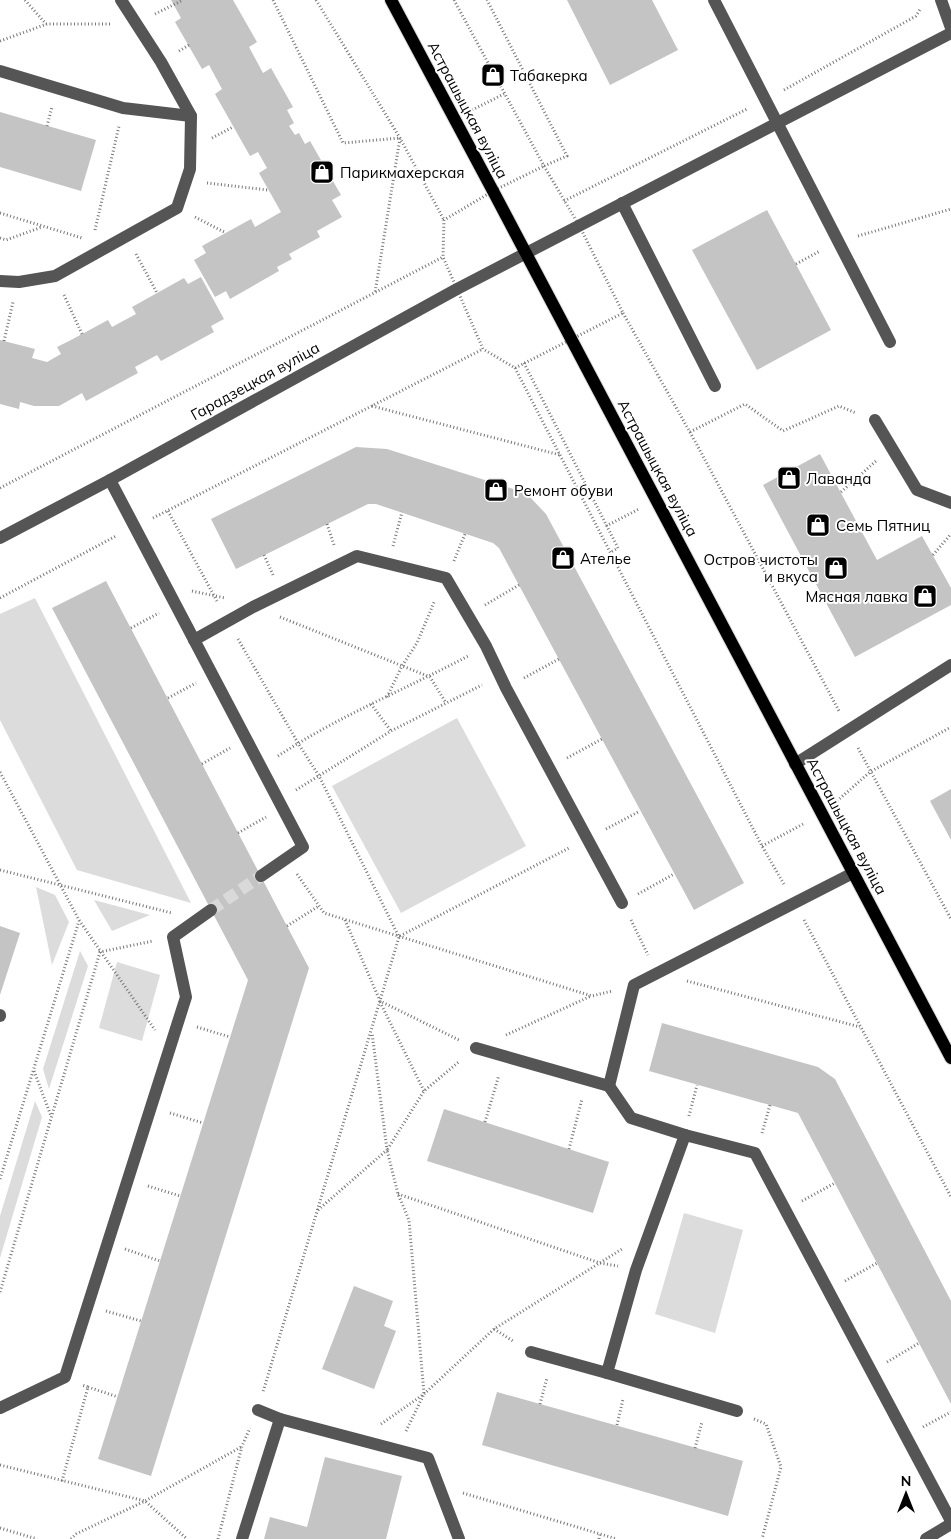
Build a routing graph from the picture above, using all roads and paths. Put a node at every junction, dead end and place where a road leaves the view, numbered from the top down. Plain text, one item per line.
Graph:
1 (25, 0) edge
2 (121, 0) edge
3 (183, 0) edge
4 (273, 0) edge
5 (316, 0) edge
6 (390, 0) edge
7 (454, 0) edge
8 (486, 0) edge
9 (714, 0) edge
10 (941, 0) edge
11 (174, 5) dead end
12 (47, 24) junction
13 (136, 24) junction
14 (951, 28) edge
15 (951, 33) edge
16 (0, 41) edge
17 (0, 71) edge
18 (504, 94) junction
19 (123, 108) junction
20 (191, 116) junction
21 (454, 120) junction
22 (777, 123) junction
23 (400, 138) junction
24 (186, 181) junction
25 (268, 190) dead end
26 (622, 203) junction
27 (176, 208) junction
28 (951, 209) edge
29 (0, 213) edge
30 (444, 220) dead end
31 (43, 226) junction
32 (94, 232) dead end
33 (226, 233) dead end
34 (126, 235) junction
35 (0, 238) edge
36 (84, 239) dead end
37 (838, 241) junction
38 (526, 253) junction
39 (443, 257) dead end
40 (796, 264) dead end
41 (55, 276) junction
42 (0, 281) edge
43 (18, 282) junction
44 (157, 293) dead end
45 (375, 293) junction
46 (623, 313) dead end
47 (82, 334) dead end
48 (4, 340) dead end
49 (890, 342) dead end
50 (483, 349) dead end
51 (524, 363) dead end
52 (515, 368) dead end
53 (716, 386) dead end
54 (372, 406) junction
55 (875, 420) joint
56 (690, 432) junction
57 (891, 447) junction
58 (560, 455) junction
59 (110, 480) junction
60 (0, 488) edge
61 (841, 492) dead end
62 (657, 501) junction
63 (951, 503) edge
64 (168, 511) junction
65 (402, 512) dead end
66 (134, 526) junction
67 (606, 526) junction
68 (465, 534) dead end
69 (951, 534) edge
70 (0, 538) edge
71 (610, 552) junction
72 (933, 556) dead end
73 (388, 563) junction
74 (446, 578) junction
75 (519, 585) dead end
76 (165, 587) junction
77 (214, 595) junction
78 (0, 598) edge
79 (175, 605) junction
80 (253, 606) junction
81 (468, 615) junction
82 (227, 620) junction
83 (131, 628) dead end
84 (194, 640) junction
85 (486, 646) junction
86 (559, 659) dead end
87 (951, 665) edge
88 (402, 666) junction
89 (212, 674) junction
90 (500, 675) junction
91 (430, 677) junction
92 (506, 688) junction
93 (387, 697) junction
94 (168, 698) dead end
95 (446, 703) junction
96 (372, 704) junction
97 (951, 727) edge
98 (849, 730) junction
99 (391, 731) junction
100 (246, 739) junction
101 (602, 739) dead end
102 (298, 743) junction
103 (202, 764) dead end
104 (795, 764) junction
105 (261, 767) junction
106 (549, 768) junction
107 (0, 772) edge
108 (870, 772) junction
109 (320, 776) junction
110 (280, 804) junction
111 (640, 811) dead end
112 (238, 833) dead end
113 (587, 838) junction
114 (287, 858) junction
115 (0, 870) edge
116 (853, 872) junction
117 (674, 874) dead end
118 (261, 876) tunnel mouth
119 (60, 885) junction
120 (622, 903) junction
121 (795, 903) junction
122 (319, 906) junction
123 (211, 910) tunnel mouth
124 (951, 919) edge
125 (79, 920) junction
126 (198, 920) junction
127 (345, 920) junction
128 (287, 926) dead end
129 (173, 937) junction
130 (399, 937) junction
131 (100, 952) junction
132 (658, 973) junction
133 (634, 985) junction
134 (592, 996) junction
135 (380, 1001) junction
136 (178, 1021) junction
137 (861, 1027) junction
138 (371, 1030) junction
139 (230, 1037) dead end
140 (476, 1048) junction
141 (169, 1050) junction
142 (505, 1056) junction
143 (951, 1058) edge
144 (34, 1071) junction
145 (587, 1079) junction
146 (696, 1085) dead end
147 (610, 1086) junction
148 (424, 1091) junction
149 (770, 1105) dead end
150 (150, 1107) junction
151 (52, 1116) junction
152 (485, 1122) dead end
153 (203, 1123) dead end
154 (685, 1135) junction
155 (569, 1149) dead end
156 (386, 1150) junction
157 (755, 1153) junction
158 (0, 1179) edge
159 (128, 1179) junction
160 (835, 1183) dead end
161 (398, 1194) junction
162 (180, 1196) dead end
163 (951, 1197) edge
164 (317, 1210) junction
165 (785, 1210) junction
166 (650, 1231) junction
167 (107, 1243) junction
168 (160, 1261) dead end
169 (600, 1263) junction
170 (877, 1264) dead end
171 (636, 1270) junction
172 (828, 1290) junction
173 (0, 1292) edge
174 (88, 1306) junction
175 (141, 1322) dead end
176 (919, 1343) dead end
177 (531, 1352) dead end
178 (552, 1358) junction
179 (871, 1372) junction
180 (607, 1373) junction
181 (65, 1377) junction
182 (628, 1379) junction
183 (88, 1387) junction
184 (424, 1394) junction
185 (118, 1397) dead end
186 (707, 1402) junction
187 (540, 1404) dead end
188 (0, 1408) edge
189 (258, 1410) junction
190 (737, 1411) joint
191 (951, 1412) edge
192 (280, 1418) junction
193 (617, 1426) dead end
194 (906, 1437) junction
195 (359, 1439) junction
196 (242, 1446) junction
197 (696, 1448) dead end
198 (397, 1450) junction
199 (0, 1466) edge
200 (62, 1481) junction
201 (439, 1486) junction
202 (145, 1501) junction
203 (951, 1522) edge
204 (0, 1528) edge
205 (600, 1534) junction
206 (37, 1539) edge
207 (71, 1539) edge
208 (187, 1539) edge
209 (218, 1539) edge
210 (242, 1539) edge
211 (459, 1539) edge
212 (599, 1539) edge
213 (617, 1539) edge
214 (762, 1539) edge
215 (926, 1539) edge

1 - 12 path
2 - 13 street
3 - 11 path
4 - 23 path
5 - 23 path
6 - 21 main road, Астрашыцкая вуліца
7 - 18 path
8 - 18 path
9 - 22 street
10 - 14 street
12 - 13 path
12 - 16 path
13 - 20 street
15 - 22 street, Гарадзецкая вуліца
17 - 19 street
18 - 21 path
19 - 20 street
19 - 32 path
20 - 24 street
21 - 38 main road, Астрашыцкая вуліца
22 - 26 street, Гарадзецкая вуліца
22 - 37 street
23 - 30 path
23 - 45 path
24 - 25 path
24 - 27 street
26 - 38 street, Гарадзецкая вуліца
26 - 53 street
27 - 33 path
27 - 34 street
28 - 37 path
29 - 31 path
31 - 35 path
31 - 36 path
34 - 41 street
34 - 44 path
37 - 40 path
37 - 49 street
38 - 59 street, Гарадзецкая вуліца
38 - 62 main road, Астрашыцкая вуліца
39 - 45 path
41 - 43 street
41 - 47 path
42 - 43 street
43 - 48 path
45 - 60 path
46 - 56 path
50 - 54 path
51 - 67 path
52 - 58 path
54 - 58 path
54 - 64 path
55 - 56 path
55 - 57 street
56 - 98 path
57 - 61 path
57 - 63 street
58 - 71 path
59 - 66 street
59 - 70 street, Гарадзецкая вуліца
62 - 67 path
62 - 104 main road, Астрашыцкая вуліца
64 - 66 path
64 - 77 path
65 - 73 path
66 - 76 street
66 - 78 path
67 - 71 path
68 - 74 path
69 - 72 path
71 - 121 path
73 - 74 street
73 - 80 street
74 - 81 street
74 - 88 path
75 - 81 path
76 - 77 path
76 - 79 street
77 - 80 path
77 - 82 path
79 - 83 path
79 - 84 street
80 - 82 street
80 - 88 path
81 - 85 street
82 - 84 street
82 - 102 path
84 - 89 street
85 - 90 street
85 - 91 path
86 - 92 path
87 - 98 street
88 - 91 path
88 - 93 path
89 - 94 path
89 - 100 street
90 - 92 street
90 - 95 path
91 - 93 path
91 - 95 path
92 - 106 street
93 - 96 path
95 - 99 path
96 - 99 path
96 - 102 path
97 - 108 path
98 - 104 street
98 - 108 path
99 - 109 path
100 - 103 path
100 - 105 street
101 - 106 path
102 - 105 path
102 - 109 path
104 - 116 main road, Астрашыцкая вуліца
105 - 110 street
106 - 113 street
107 - 119 path
108 - 124 path
109 - 110 path
109 - 130 path
110 - 112 path
110 - 114 street
111 - 113 path
113 - 120 street
113 - 130 path
114 - 118 street
114 - 122 path
115 - 119 path
116 - 121 street
116 - 143 main road, Астрашыцкая вуліца
117 - 120 path
119 - 125 path
119 - 126 path
120 - 132 path
121 - 132 street
121 - 137 path
122 - 127 path
122 - 128 path
123 - 126 street
125 - 131 path
125 - 144 path
126 - 129 street
127 - 130 path
127 - 135 path
129 - 131 path
129 - 136 street
130 - 134 path
130 - 135 path
131 - 141 path
131 - 151 path
132 - 133 street
132 - 137 path
133 - 134 path
133 - 147 street
134 - 140 path
135 - 138 path
135 - 140 path
135 - 148 path
136 - 139 path
136 - 141 street
137 - 163 path
138 - 156 path
138 - 164 path
140 - 142 street
140 - 148 path
141 - 150 street
142 - 145 street
142 - 152 path
144 - 151 path
144 - 158 path
145 - 147 street
145 - 155 path
146 - 154 path
147 - 154 street
148 - 156 path
149 - 157 path
150 - 153 path
150 - 159 street
151 - 173 path
154 - 157 street
154 - 166 street
156 - 161 path
156 - 164 path
157 - 165 street
159 - 162 path
159 - 167 street
160 - 165 path
161 - 169 path
161 - 184 path
164 - 189 path
165 - 172 street
166 - 169 path
166 - 171 street
167 - 168 path
167 - 174 street
169 - 171 path
169 - 184 path
170 - 172 path
171 - 180 street
172 - 179 street
174 - 175 path
174 - 181 street
176 - 179 path
177 - 178 street
178 - 180 street
178 - 187 path
179 - 194 street
180 - 182 street
181 - 183 path
181 - 188 street
182 - 186 street
182 - 193 path
183 - 185 path
183 - 200 path
184 - 195 path
184 - 198 path
186 - 190 street
186 - 197 path
189 - 192 street
189 - 196 path
190 - 214 path
191 - 194 path
192 - 195 street
192 - 210 street
194 - 203 street
195 - 198 street
196 - 202 path
196 - 209 path
198 - 201 street
199 - 200 path
200 - 202 path
201 - 205 path
201 - 211 street
202 - 207 path
202 - 208 path
203 - 215 street
204 - 206 path
205 - 212 path
205 - 213 path

